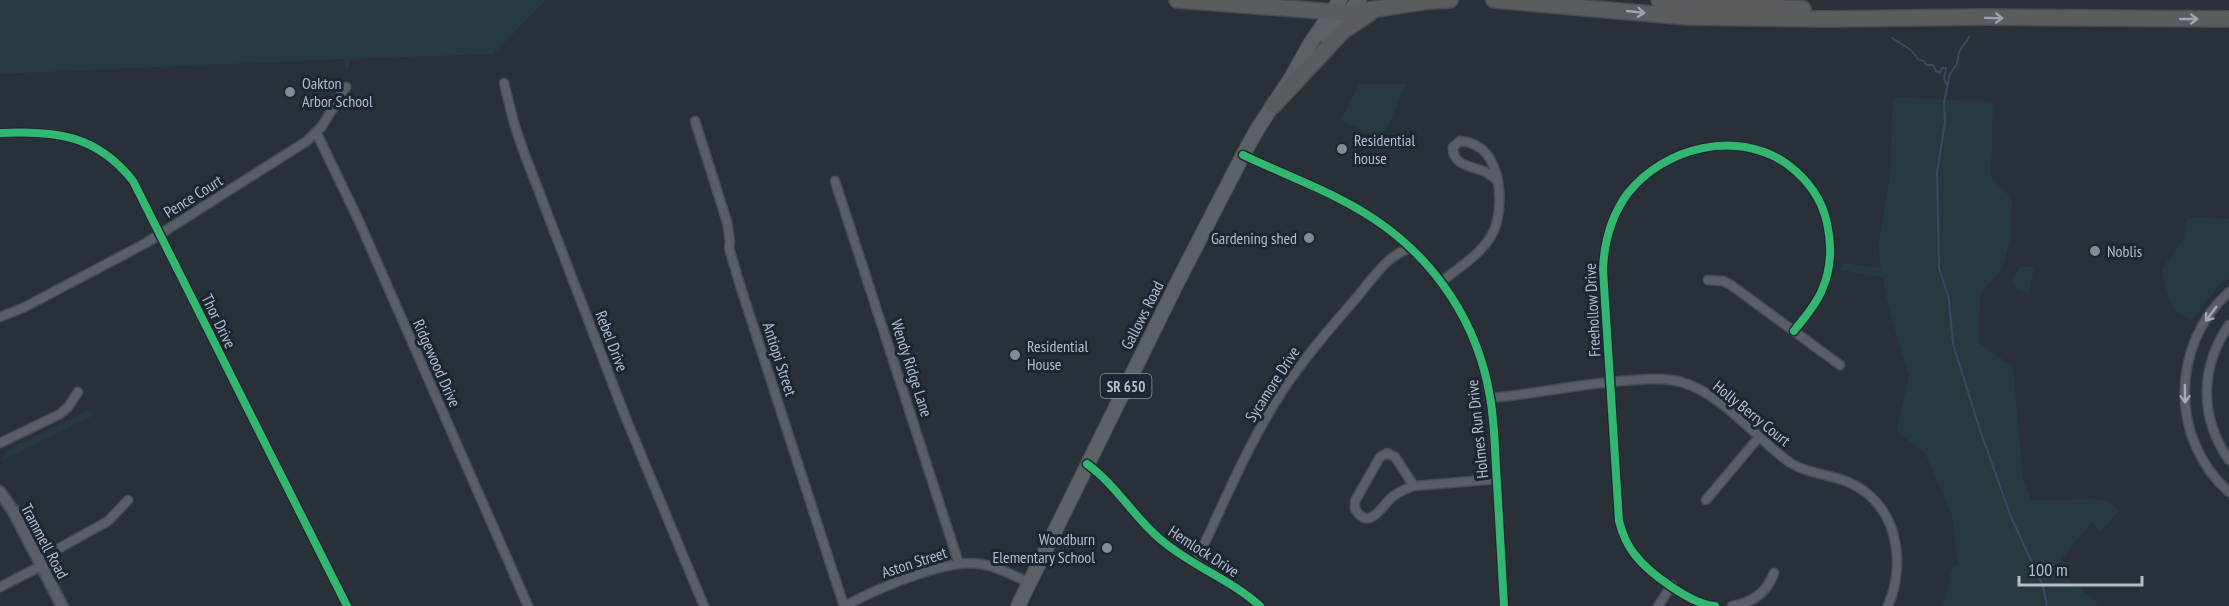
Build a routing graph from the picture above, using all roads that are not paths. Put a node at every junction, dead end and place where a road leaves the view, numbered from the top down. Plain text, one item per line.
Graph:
1 (1177, 0) edge
2 (1450, 0) edge
3 (1494, 0) edge
4 (1659, 0) edge
5 (1355, 5) edge
6 (1335, 6) edge
7 (1376, 10) junction
8 (1936, 18) junction
9 (2229, 19) edge
10 (1292, 78) junction
11 (504, 82) dead end
12 (346, 87) dead end
13 (1273, 106) junction
14 (694, 121) dead end
15 (0, 133) edge
16 (317, 134) junction
17 (1244, 155) junction
18 (835, 181) dead end
19 (1498, 181) junction
20 (161, 234) junction
21 (1411, 248) junction
22 (1708, 280) dead end
23 (1442, 282) junction
24 (2229, 292) edge
25 (0, 317) edge
26 (2229, 325) edge
27 (1794, 332) junction
28 (1840, 364) dead end
29 (1610, 381) junction
30 (78, 392) dead end
31 (1490, 398) junction
32 (1759, 437) junction
33 (0, 443) edge
34 (2229, 460) edge
35 (1087, 464) junction
36 (1497, 479) junction
37 (1414, 486) junction
38 (0, 492) edge
39 (2229, 492) edge
40 (128, 500) dead end
41 (1706, 500) dead end
42 (40, 563) junction
43 (959, 564) junction
44 (1195, 564) junction
45 (1774, 573) dead end
46 (1029, 583) junction
47 (1672, 585) junction
48 (0, 587) edge
49 (62, 606) edge
50 (347, 606) edge
51 (528, 606) edge
52 (704, 606) edge
53 (845, 606) edge
54 (1018, 606) edge
55 (1260, 606) edge
56 (1504, 606) edge
57 (1658, 606) edge
58 (1715, 606) edge
59 (1732, 606) edge
60 (1887, 606) edge

1 - 6 highway
2 - 7 highway
3 -> 8 highway
4 - 8 highway
5 - 6 highway
5 - 7 highway
5 - 10 main road, Gallows Road / SR 650
6 - 10 main road, Gallows Road / SR 650
7 - 13 highway
8 -> 9 highway
10 - 13 main road, Gallows Road / SR 650
11 - 52 street, Rebel Drive
12 - 16 street, Pence Court
13 - 17 main road, Gallows Road / SR 650
14 - 53 street, Antiopi Street
15 - 20 street, Thor Drive
16 - 20 street, Pence Court
16 - 51 street, Ridgewood Drive
17 - 21 street, Holmes Run Drive
17 - 35 main road, Gallows Road / SR 650
18 - 43 street, Wendy Ridge Lane
19 - 19 street
19 - 23 street
20 - 25 street, Pence Court
20 - 50 street, Thor Drive
21 - 23 street, Holmes Run Drive
21 - 44 street, Sycamore Drive
22 - 27 street
23 - 31 street, Holmes Run Drive
24 -> 39 street
26 - 34 street
27 - 28 street
27 - 29 street, Freehollow Drive
29 - 31 street, Holly Berry Court
29 - 32 street, Holly Berry Court
29 - 47 street, Freehollow Drive
30 - 33 street
31 - 36 street, Holmes Run Drive
32 - 41 street
32 - 60 street, Holly Berry Court
35 - 44 street, Hemlock Drive
35 - 46 main road, Gallows Road / SR 650
36 - 37 street
36 - 56 street, Holmes Run Drive
37 - 37 street
38 - 42 street, Trammell Road
40 - 42 street
42 - 48 street
42 - 49 street, Trammell Road
43 - 46 street, Aston Street
43 - 53 street, Aston Street
44 - 55 street, Hemlock Drive
45 - 59 street
46 - 54 main road, Gallows Road / SR 650
47 - 57 street
47 - 58 street, Freehollow Drive

